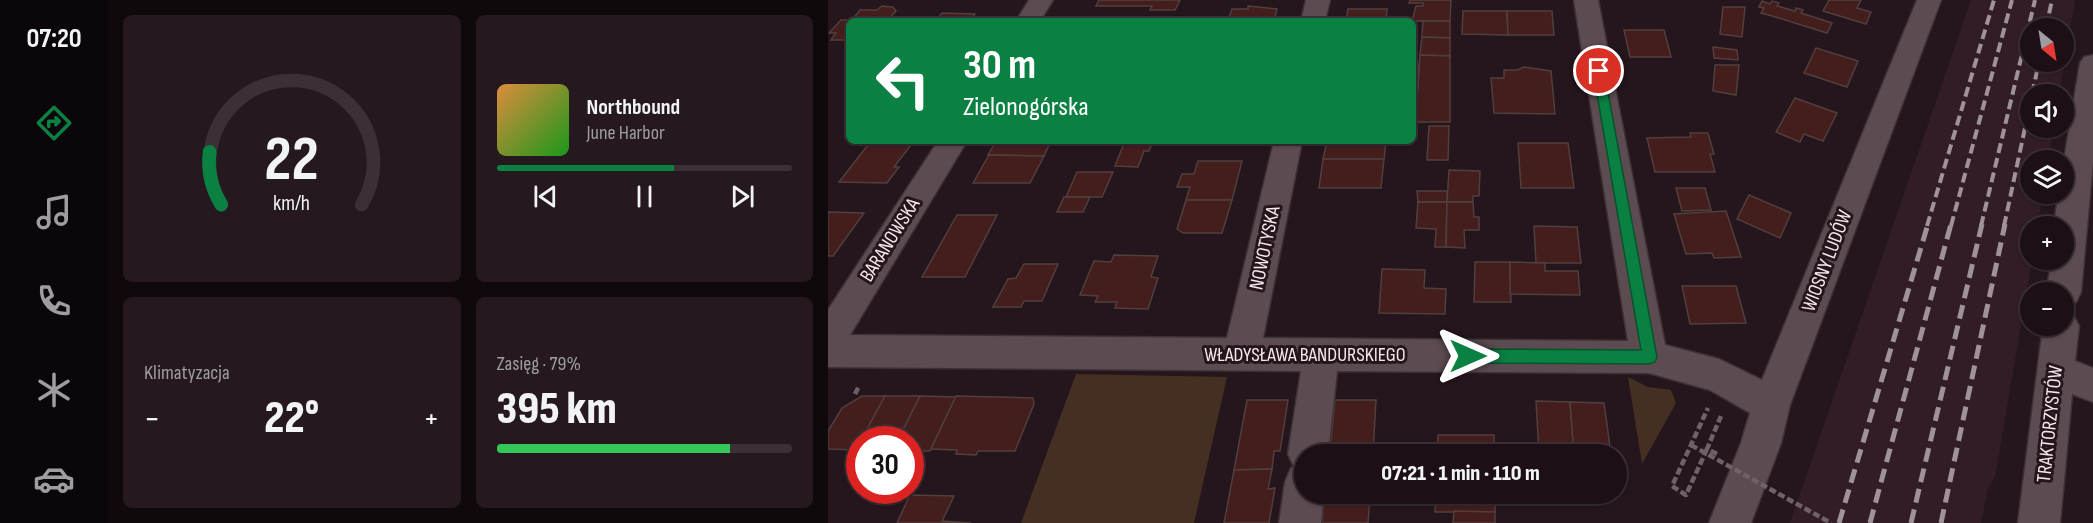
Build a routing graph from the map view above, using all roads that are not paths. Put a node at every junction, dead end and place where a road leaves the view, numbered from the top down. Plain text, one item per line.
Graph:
1 (1041, 0) edge
2 (1318, 0) edge
3 (1586, 0) edge
4 (1929, 0) edge
5 (1030, 18) edge
6 (1314, 18) edge
7 (2093, 63) edge
8 (951, 144) edge
9 (1287, 144) edge
10 (2083, 199) edge
11 (2066, 282) edge
12 (2060, 336) edge
13 (828, 340) edge
14 (828, 351) edge
15 (1241, 355) junction
16 (1321, 355) junction
17 (1649, 357) junction
18 (2056, 370) junction
19 (2093, 385) edge
20 (1771, 405) junction
21 (1309, 444) edge
22 (1302, 504) edge
23 (1300, 523) edge
24 (1730, 523) edge
25 (2039, 523) edge

1 - 5 street
2 - 6 street
3 - 17 street
4 - 20 street, WIOSNY LUDÓW
7 - 10 street
8 - 13 street, BARANOWSKA
9 - 15 street, NOWOTYSKA
10 - 11 street
12 - 18 street, TRAKTORZYSTÓW
14 - 15 street, WŁADYSŁAWA BANDURSKIEGO
15 - 16 street, WŁADYSŁAWA BANDURSKIEGO
16 - 17 street, WŁADYSŁAWA BANDURSKIEGO
16 - 21 street
17 - 20 street, WŁADYSŁAWA BANDURSKIEGO
18 - 19 street
18 - 25 street, TRAKTORZYSTÓW
20 - 24 street, WIOSNY LUDÓW
22 - 23 street

